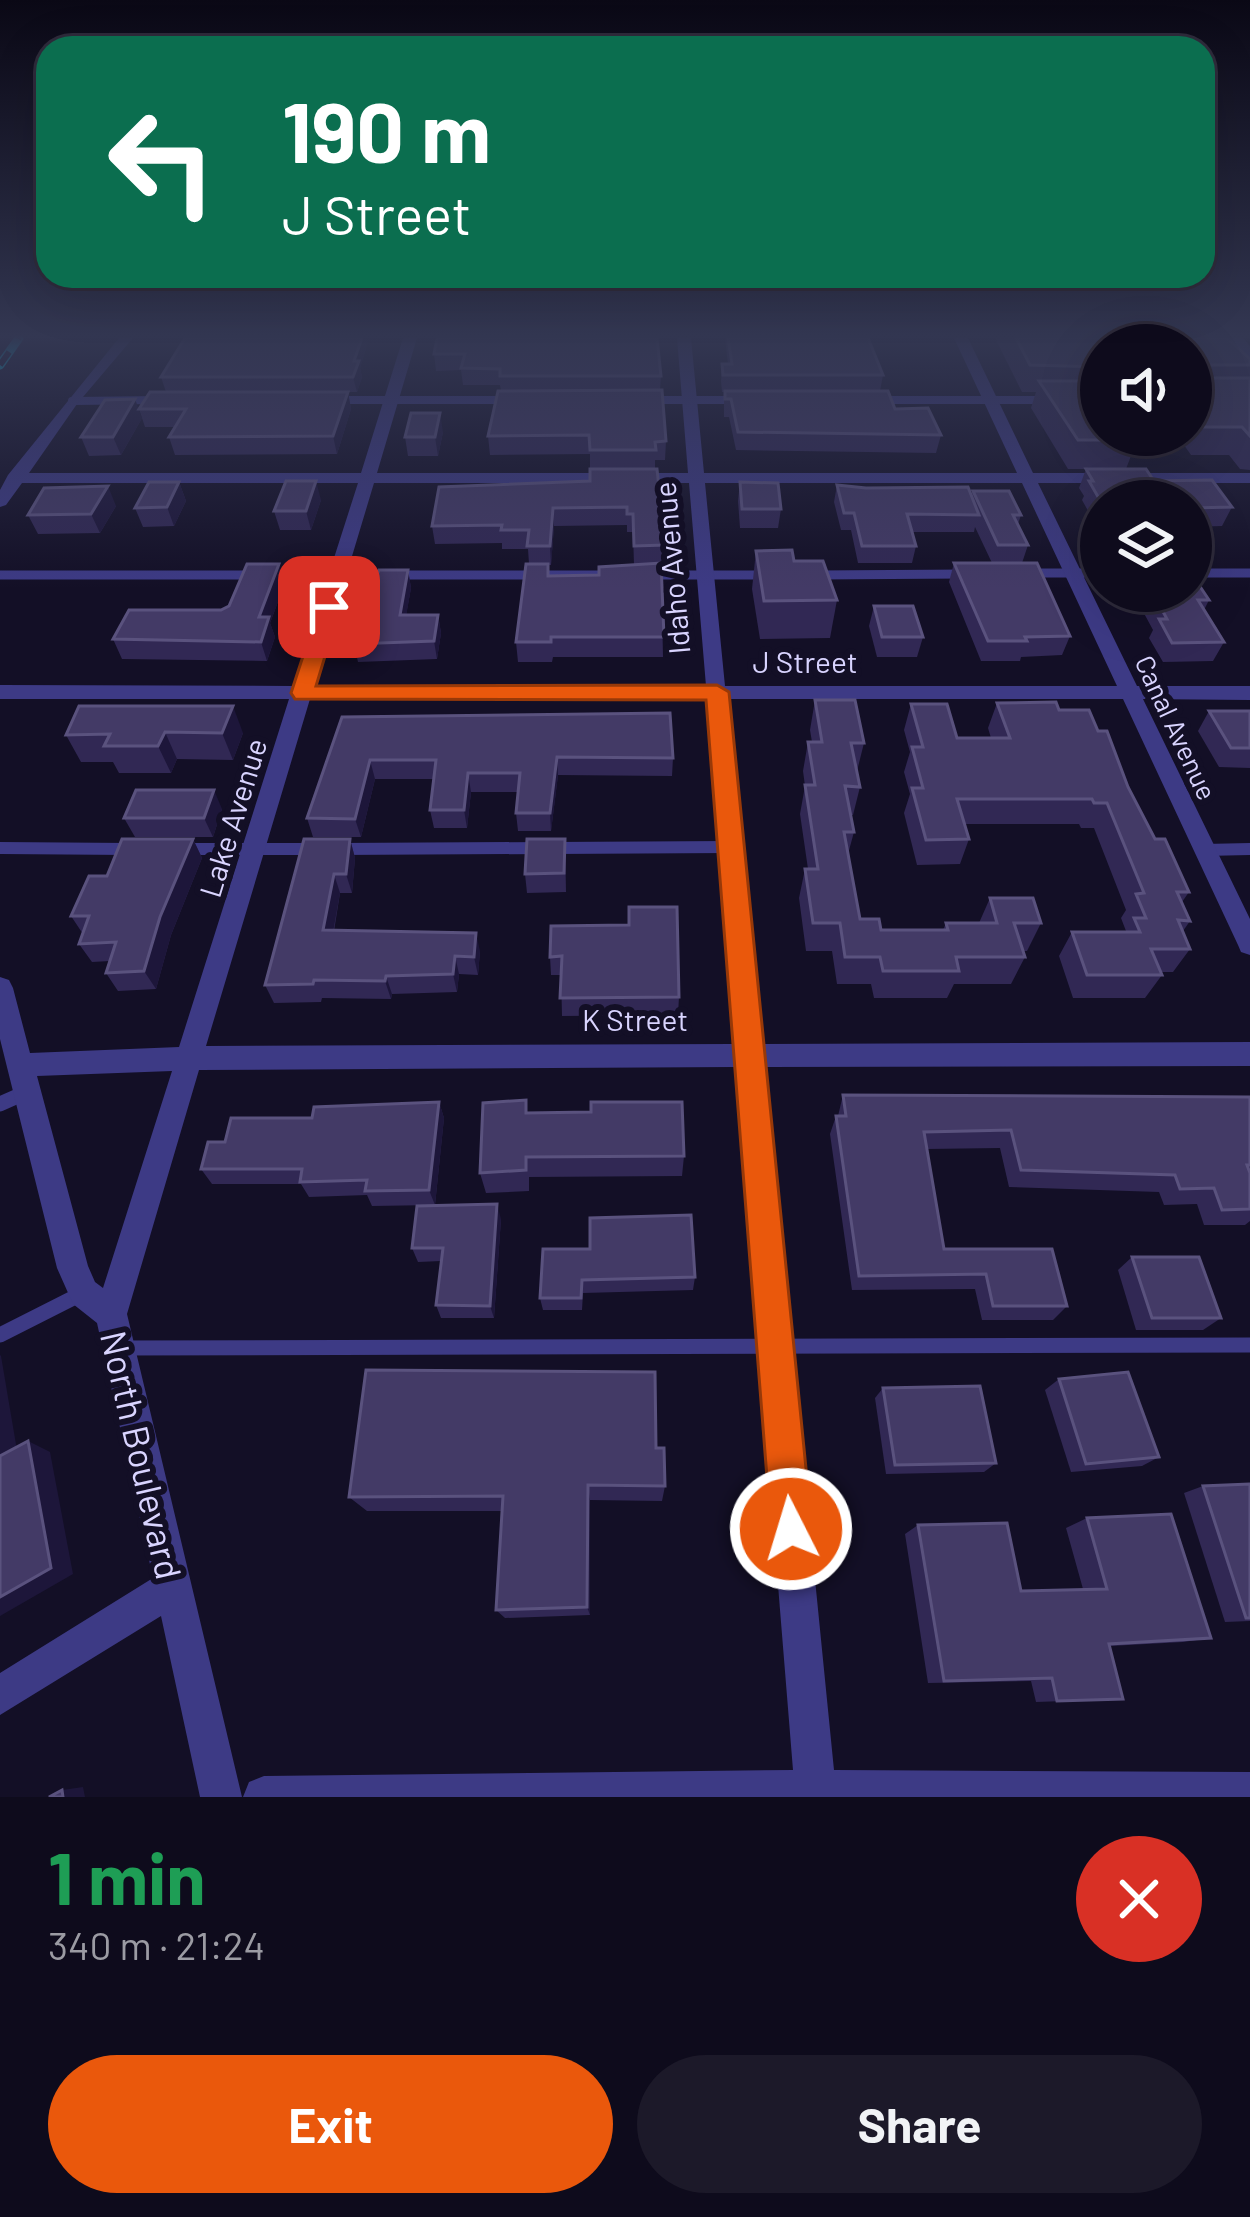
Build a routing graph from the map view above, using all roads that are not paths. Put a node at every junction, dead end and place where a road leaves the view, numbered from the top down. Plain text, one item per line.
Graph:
1 (56, 422) edge
2 (385, 422) edge
3 (693, 422) edge
4 (1000, 422) edge
5 (14, 478) junction
6 (369, 478) junction
7 (698, 478) junction
8 (1027, 478) junction
9 (1250, 478) edge
10 (0, 502) edge
11 (339, 573) junction
12 (1072, 573) junction
13 (1080, 573) edge
14 (1212, 573) edge
15 (1250, 573) edge
16 (981, 574) edge
17 (1003, 574) edge
18 (0, 575) edge
19 (706, 575) junction
20 (780, 575) edge
21 (802, 575) edge
22 (0, 692) edge
23 (717, 692) junction
24 (303, 693) junction
25 (1250, 693) edge
26 (1129, 694) junction
27 (0, 848) edge
28 (731, 848) junction
29 (154, 849) edge
30 (176, 849) edge
31 (256, 849) junction
32 (1250, 849) edge
33 (1203, 850) junction
34 (1250, 945) edge
35 (0, 988) edge
36 (748, 1054) junction
37 (1250, 1054) edge
38 (192, 1058) junction
39 (16, 1087) edge
40 (104, 1318) junction
41 (0, 1335) edge
42 (1250, 1345) edge
43 (774, 1347) junction
44 (171, 1588) junction
45 (0, 1695) edge
46 (1250, 1792) edge
47 (816, 1794) edge
48 (220, 1797) edge
49 (264, 1797) edge

1 - 5 street
2 - 6 street, Lake Avenue
3 - 7 street, Idaho Avenue
4 - 8 street, Canal Avenue
5 - 6 street
5 - 10 street
6 - 7 street
6 - 11 street, Lake Avenue
7 - 8 street
7 - 19 street, Idaho Avenue
8 - 9 street
8 - 12 street, Canal Avenue
11 - 18 lane
11 - 19 lane
11 - 24 street, Lake Avenue
12 - 13 lane
12 - 17 lane
12 - 26 street, Canal Avenue
14 - 15 lane
16 - 21 lane
19 - 20 lane
19 - 23 street, Idaho Avenue
22 - 24 street, J Street
23 - 24 street, J Street
23 - 26 street, J Street
23 - 28 street, Idaho Avenue
24 - 31 street, Lake Avenue
25 - 26 street, J Street
26 - 33 street, Canal Avenue
27 - 29 lane
28 - 31 lane
28 - 36 street, Idaho Avenue
30 - 31 lane
31 - 38 street, Lake Avenue
32 - 33 lane
33 - 34 street, Canal Avenue
35 - 39 street, North Boulevard
36 - 37 street, K Street
36 - 38 street, K Street
36 - 43 street, Idaho Avenue
38 - 39 street, K Street
38 - 40 street, Lake Avenue
39 - 40 street, North Boulevard
40 - 41 lane
40 - 43 lane
40 - 44 street, North Boulevard
42 - 43 lane
43 - 47 street, Idaho Avenue
44 - 45 street
44 - 48 street, North Boulevard
46 - 47 street
47 - 49 street

